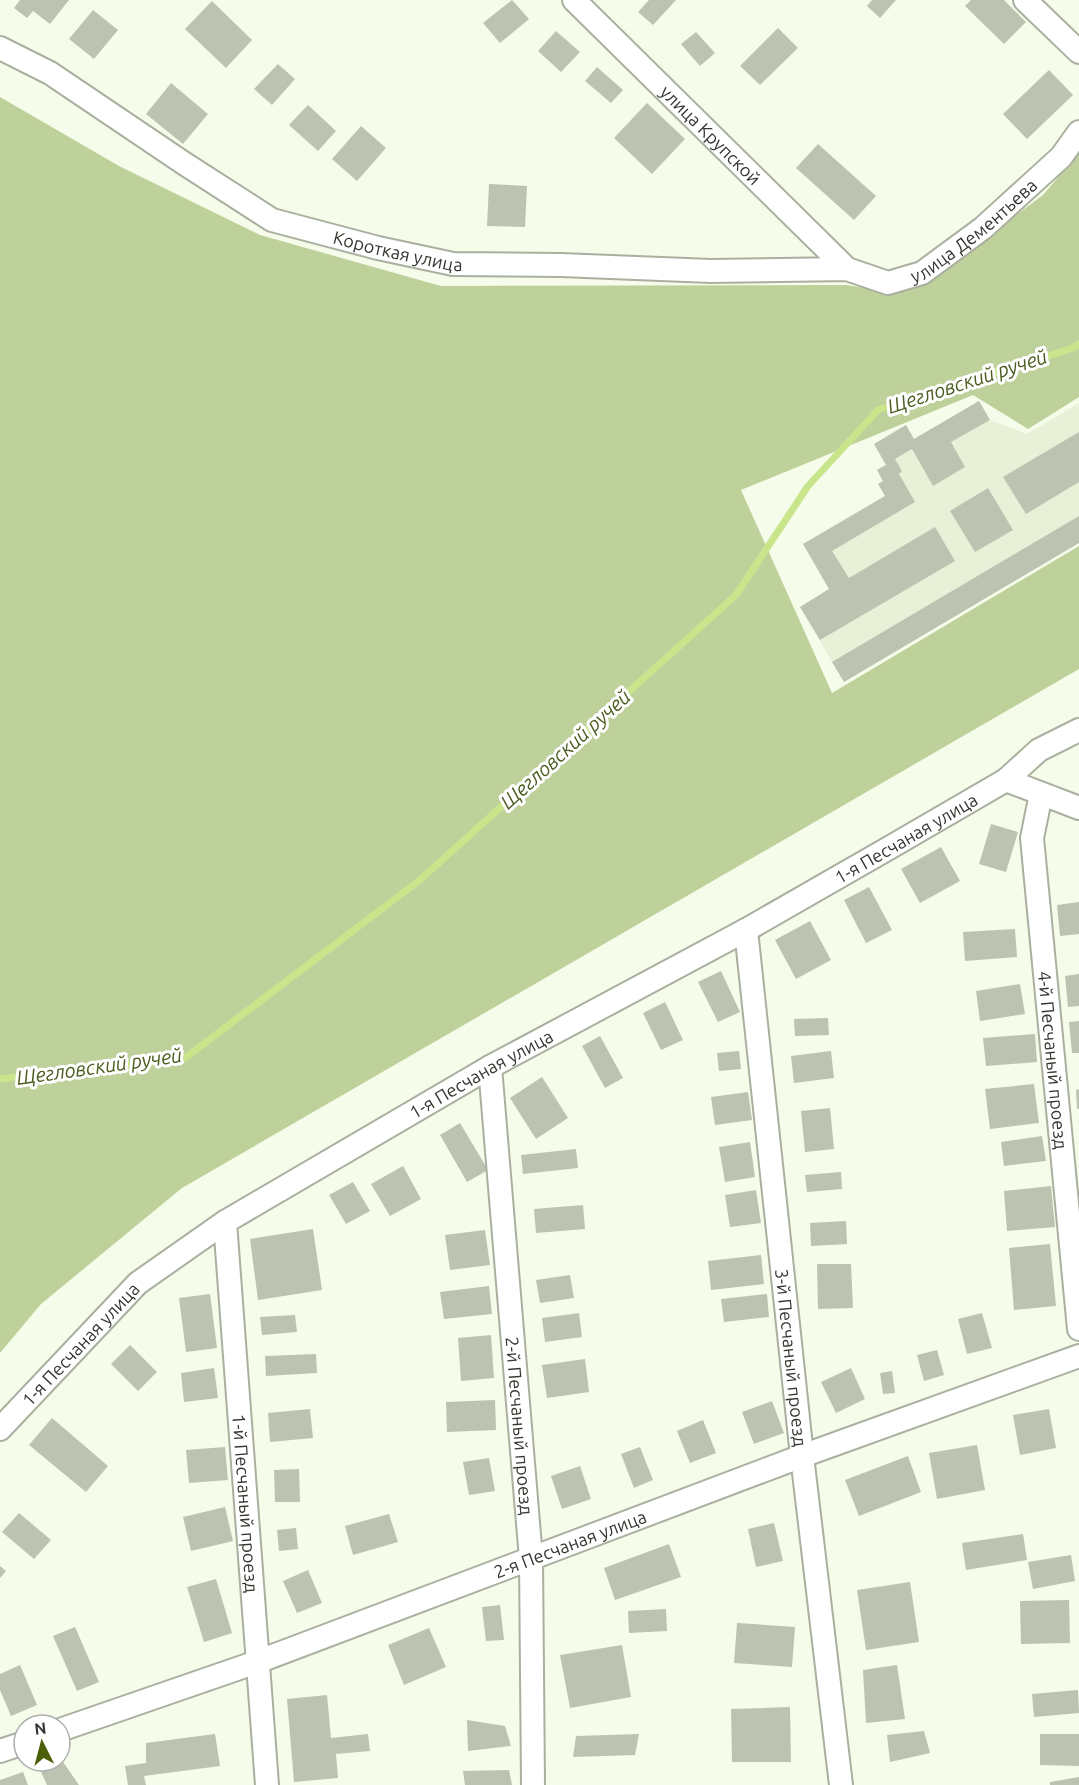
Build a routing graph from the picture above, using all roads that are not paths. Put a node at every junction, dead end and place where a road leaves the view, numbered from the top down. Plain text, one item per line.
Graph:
1 (574, 0) edge
2 (1025, 0) edge
3 (0, 48) edge
4 (1079, 52) edge
5 (1079, 132) edge
6 (847, 269) junction
7 (1079, 730) edge
8 (1006, 780) junction
9 (1041, 794) junction
10 (1079, 808) edge
11 (746, 930) junction
12 (490, 1067) junction
13 (225, 1221) junction
14 (1079, 1329) edge
15 (1079, 1356) edge
16 (0, 1429) edge
17 (802, 1456) junction
18 (531, 1559) junction
19 (257, 1662) junction
20 (72, 1726) edge
21 (267, 1785) edge
22 (534, 1785) edge
23 (841, 1785) edge

1 - 6 street, улица Крупской
2 - 4 street
3 - 6 street, Короткая улица
5 - 6 street, улица Дементьева
7 - 8 street, 1-я Песчаная улица
8 - 9 street
8 - 11 street, 1-я Песчаная улица
9 - 10 street
9 - 14 street, 4-й Песчаный проезд
11 - 12 street, 1-я Песчаная улица
11 - 17 street, 3-й Песчаный проезд
12 - 13 street, 1-я Песчаная улица
12 - 18 street, 2-й Песчаный проезд
13 - 16 street, 1-я Песчаная улица
13 - 19 street, 1-й Песчаный проезд
15 - 17 street, 2-я Песчаная улица
17 - 18 street, 2-я Песчаная улица
17 - 23 street, 3-й Песчаный проезд
18 - 19 street, 2-я Песчаная улица
18 - 22 street, 2-й Песчаный проезд
19 - 20 street, 2-я Песчаная улица
19 - 21 street, 1-й Песчаный проезд

